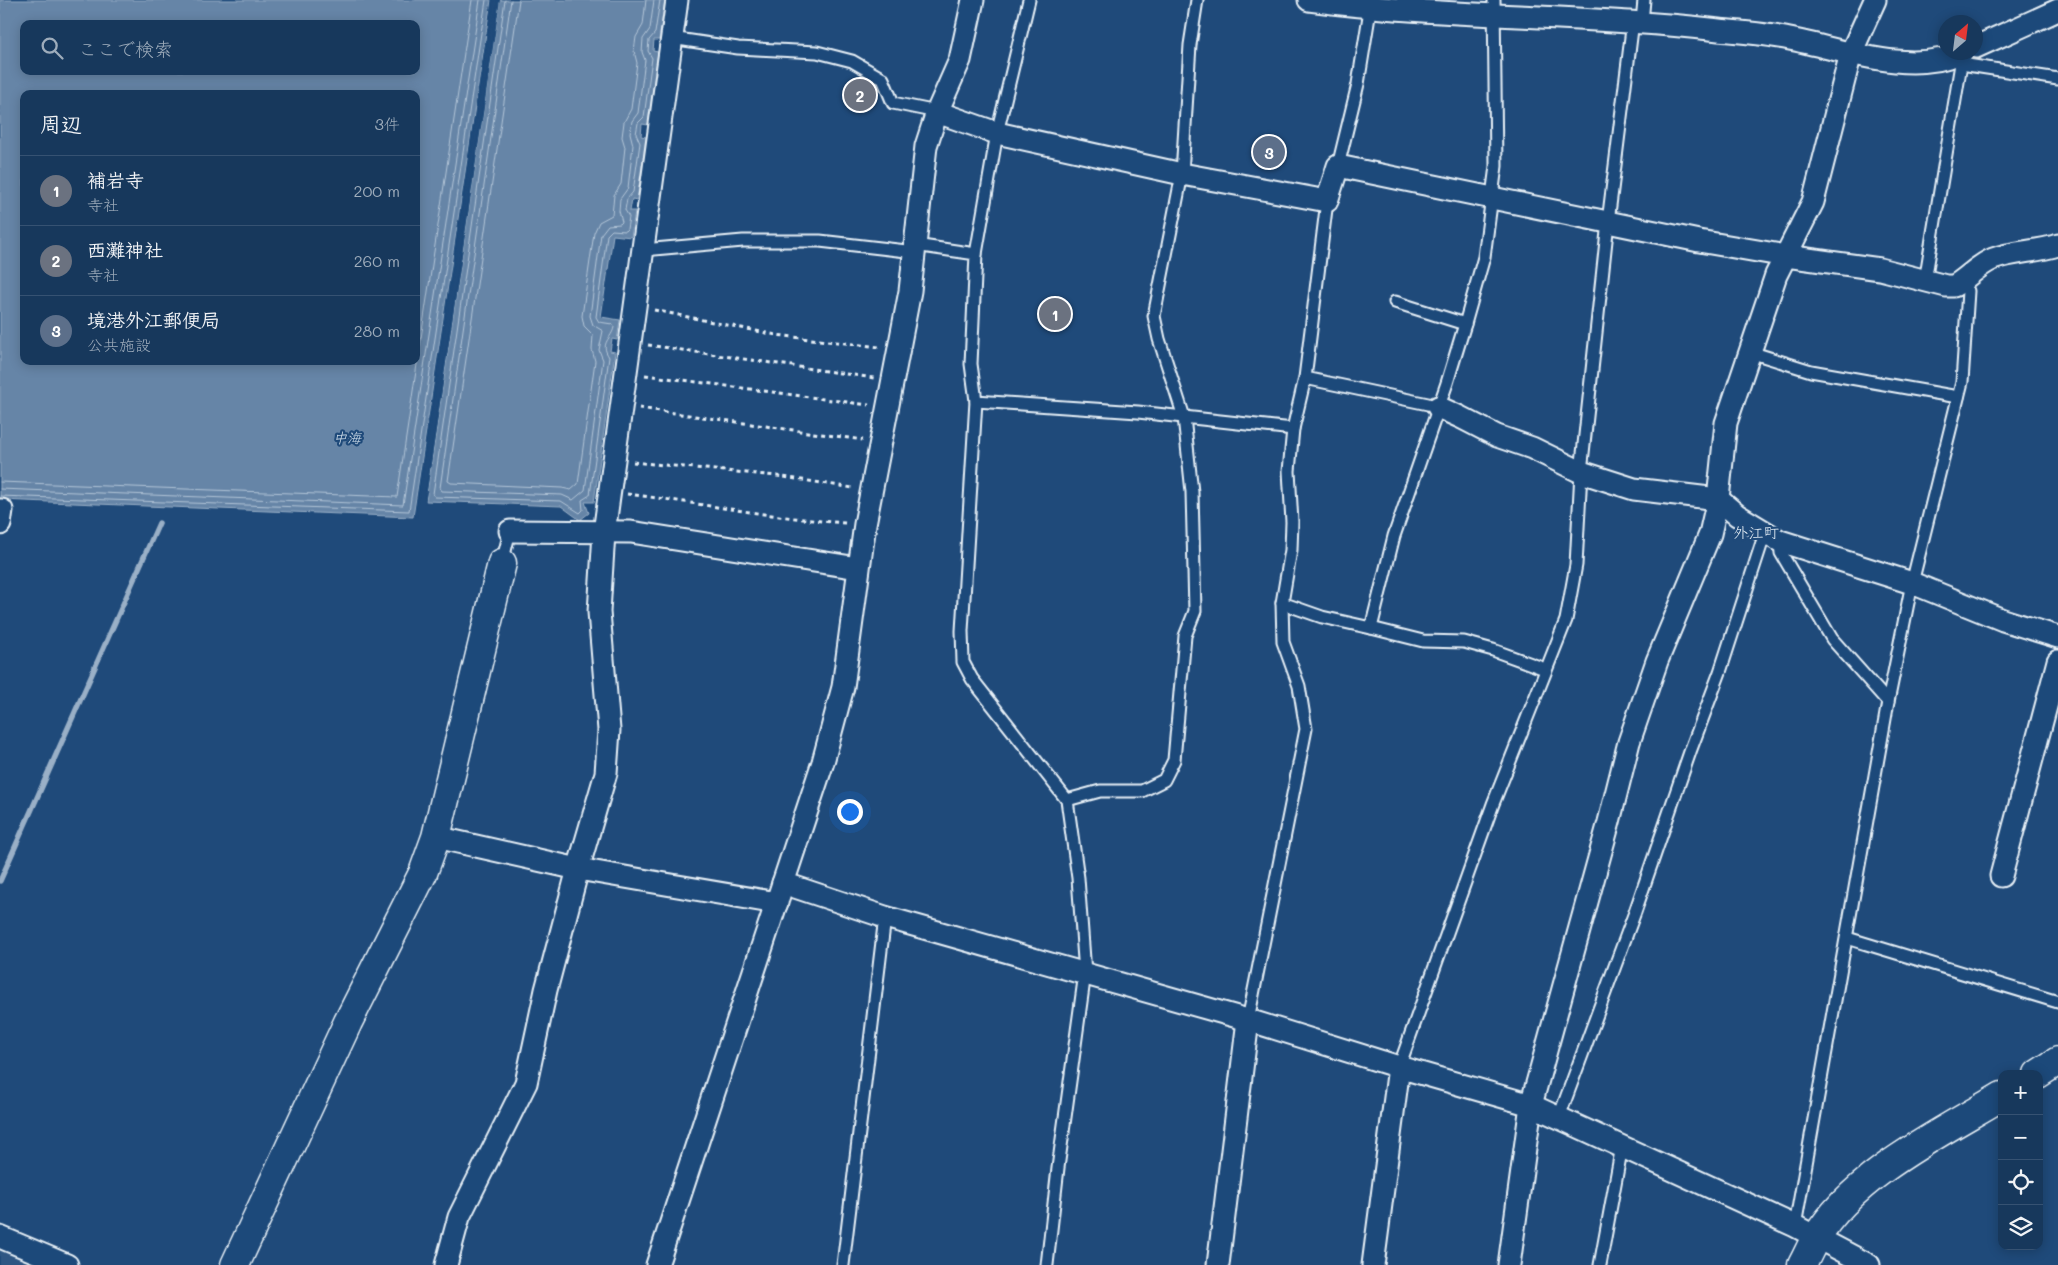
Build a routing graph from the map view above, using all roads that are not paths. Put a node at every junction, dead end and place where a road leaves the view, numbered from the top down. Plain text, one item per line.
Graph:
1 (677, 0) edge
2 (973, 0) edge
3 (1028, 0) edge
4 (1197, 0) edge
5 (1309, 0) edge
6 (1644, 0) edge
7 (1875, 0) edge
8 (1371, 4) edge
9 (1494, 8) edge
10 (2058, 10) edge
11 (1638, 21) junction
12 (671, 38) junction
13 (1983, 44) edge
14 (1851, 53) junction
15 (1948, 60) edge
16 (1959, 60) edge
17 (1968, 60) edge
18 (2058, 79) edge
19 (937, 112) junction
20 (996, 133) junction
21 (1338, 166) junction
22 (1182, 174) junction
23 (1491, 198) junction
24 (1327, 201) junction
25 (1608, 222) junction
26 (2058, 245) edge
27 (915, 248) junction
28 (643, 250) junction
29 (976, 254) junction
30 (1786, 256) junction
31 (1925, 281) junction
32 (1962, 282) junction
33 (1394, 302) dead end
34 (1465, 324) junction
35 (1750, 352) junction
36 (1305, 378) junction
37 (1958, 397) junction
38 (976, 400) junction
39 (1438, 407) junction
40 (1184, 418) junction
41 (1293, 429) junction
42 (1581, 472) junction
43 (1718, 499) junction
44 (0, 510) edge
45 (0, 524) edge
46 (510, 531) joint
47 (604, 534) junction
48 (1772, 537) junction
49 (502, 563) joint
50 (858, 568) junction
51 (1912, 583) junction
52 (1282, 603) junction
53 (1371, 628) junction
54 (2058, 637) edge
55 (2058, 661) edge
56 (1545, 669) junction
57 (1888, 702) junction
58 (1067, 800) junction
59 (436, 836) junction
60 (578, 868) junction
61 (2001, 876) dead end
62 (780, 893) junction
63 (885, 917) junction
64 (1847, 938) junction
65 (1086, 973) junction
66 (2058, 1002) edge
67 (1248, 1020) junction
68 (2058, 1061) edge
69 (1399, 1068) junction
70 (2043, 1071) edge
71 (1998, 1098) edge
72 (1531, 1105) junction
73 (1559, 1117) junction
74 (1622, 1146) junction
75 (1806, 1232) junction
76 (0, 1237) edge
77 (67, 1265) edge
78 (234, 1265) edge
79 (446, 1265) edge
80 (657, 1265) edge
81 (843, 1265) edge
82 (1047, 1265) edge
83 (1218, 1265) edge
84 (1373, 1265) edge
85 (1509, 1265) edge
86 (1600, 1265) edge
87 (1802, 1265) edge
88 (1869, 1265) edge

1 - 12 street
2 - 19 street
3 - 20 lane
4 - 22 lane
5 - 8 street
6 - 11 lane
7 - 14 street
8 - 9 street
8 - 21 lane
9 - 11 street
9 - 23 lane
10 - 13 street
11 - 14 street
11 - 25 lane
12 - 19 lane
12 - 28 street
14 - 15 street
14 - 30 street
16 - 31 lane
17 - 18 lane
19 - 20 street
19 - 27 street
20 - 22 street
20 - 29 lane
21 - 23 street
21 - 24 street
22 - 24 street
22 - 40 lane
23 - 25 street
23 - 34 lane
24 - 36 lane
25 - 30 street
25 - 42 lane
26 - 32 street
27 - 28 lane
27 - 29 lane
27 - 50 street
28 - 47 street
29 - 38 lane
30 - 31 street
30 - 35 street
31 - 32 street
32 - 37 lane
33 - 34 lane
34 - 39 lane
35 - 37 lane
35 - 43 street
36 - 39 lane
36 - 41 lane
37 - 51 lane
38 - 40 lane
38 - 58 lane
39 - 42 street
39 - 53 lane
40 - 41 lane
40 - 58 lane
41 - 52 lane
42 - 43 street
42 - 56 lane
43 - 48 street
43 - 72 street
44 - 45 street
46 - 47 street
46 - 49 lane
47 - 50 street
47 - 60 street
48 - 51 street
48 - 57 lane
48 - 73 lane
49 - 59 street
50 - 62 street
51 - 54 street
51 - 57 lane
52 - 53 lane
52 - 67 lane
53 - 56 lane
55 - 61 street
56 - 69 lane
57 - 64 lane
58 - 65 lane
59 - 60 street
59 - 78 street
60 - 62 street
60 - 79 street
62 - 63 street
62 - 80 street
63 - 65 street
63 - 81 lane
64 - 66 lane
64 - 75 lane
65 - 67 street
65 - 82 lane
67 - 69 street
67 - 83 street
68 - 70 street
69 - 72 street
69 - 84 street
71 - 75 street
72 - 73 street
72 - 85 street
73 - 74 street
74 - 75 street
74 - 86 lane
75 - 87 street
75 - 88 street
76 - 77 street

